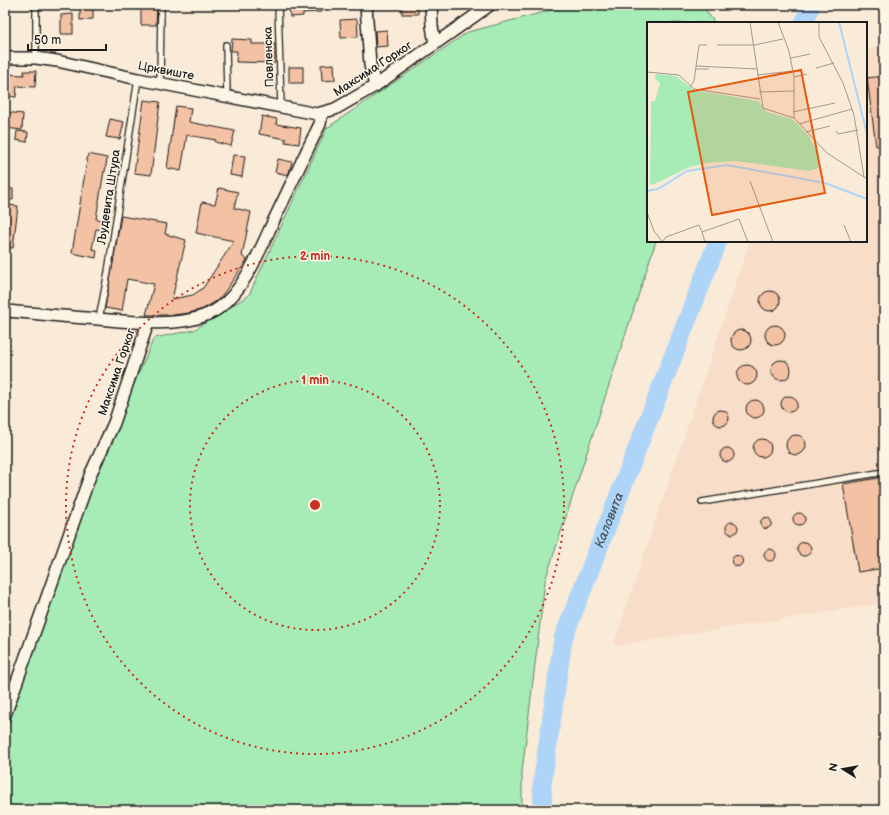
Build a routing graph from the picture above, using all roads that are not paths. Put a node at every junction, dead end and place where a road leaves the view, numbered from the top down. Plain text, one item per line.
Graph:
1 (36, 5) edge
2 (161, 5) edge
3 (278, 5) edge
4 (366, 5) edge
5 (431, 5) edge
6 (490, 5) edge
7 (435, 44) junction
8 (226, 45) dead end
9 (5, 58) edge
10 (36, 58) junction
11 (138, 79) junction
12 (160, 83) junction
13 (375, 86) junction
14 (227, 96) junction
15 (281, 108) junction
16 (322, 114) junction
17 (5, 311) edge
18 (99, 319) junction
19 (148, 323) junction
20 (884, 472) edge
21 (702, 502) dead end
22 (5, 715) edge

1 - 10 lane
2 - 12 lane
3 - 15 lane, Повленска
4 - 13 street
5 - 7 street
6 - 7 street, Максима Горког
7 - 13 street, Максима Горког
8 - 14 lane
9 - 10 street, Црквиште
10 - 11 street, Црквиште
11 - 12 street, Црквиште
11 - 18 lane, Људевита Штура
12 - 14 street, Црквиште
13 - 16 street, Максима Горког
14 - 15 street, Црквиште
15 - 16 street, Црквиште
16 - 19 street, Максима Горког
17 - 18 street
18 - 19 street
19 - 22 street, Максима Горког
20 - 21 lane

